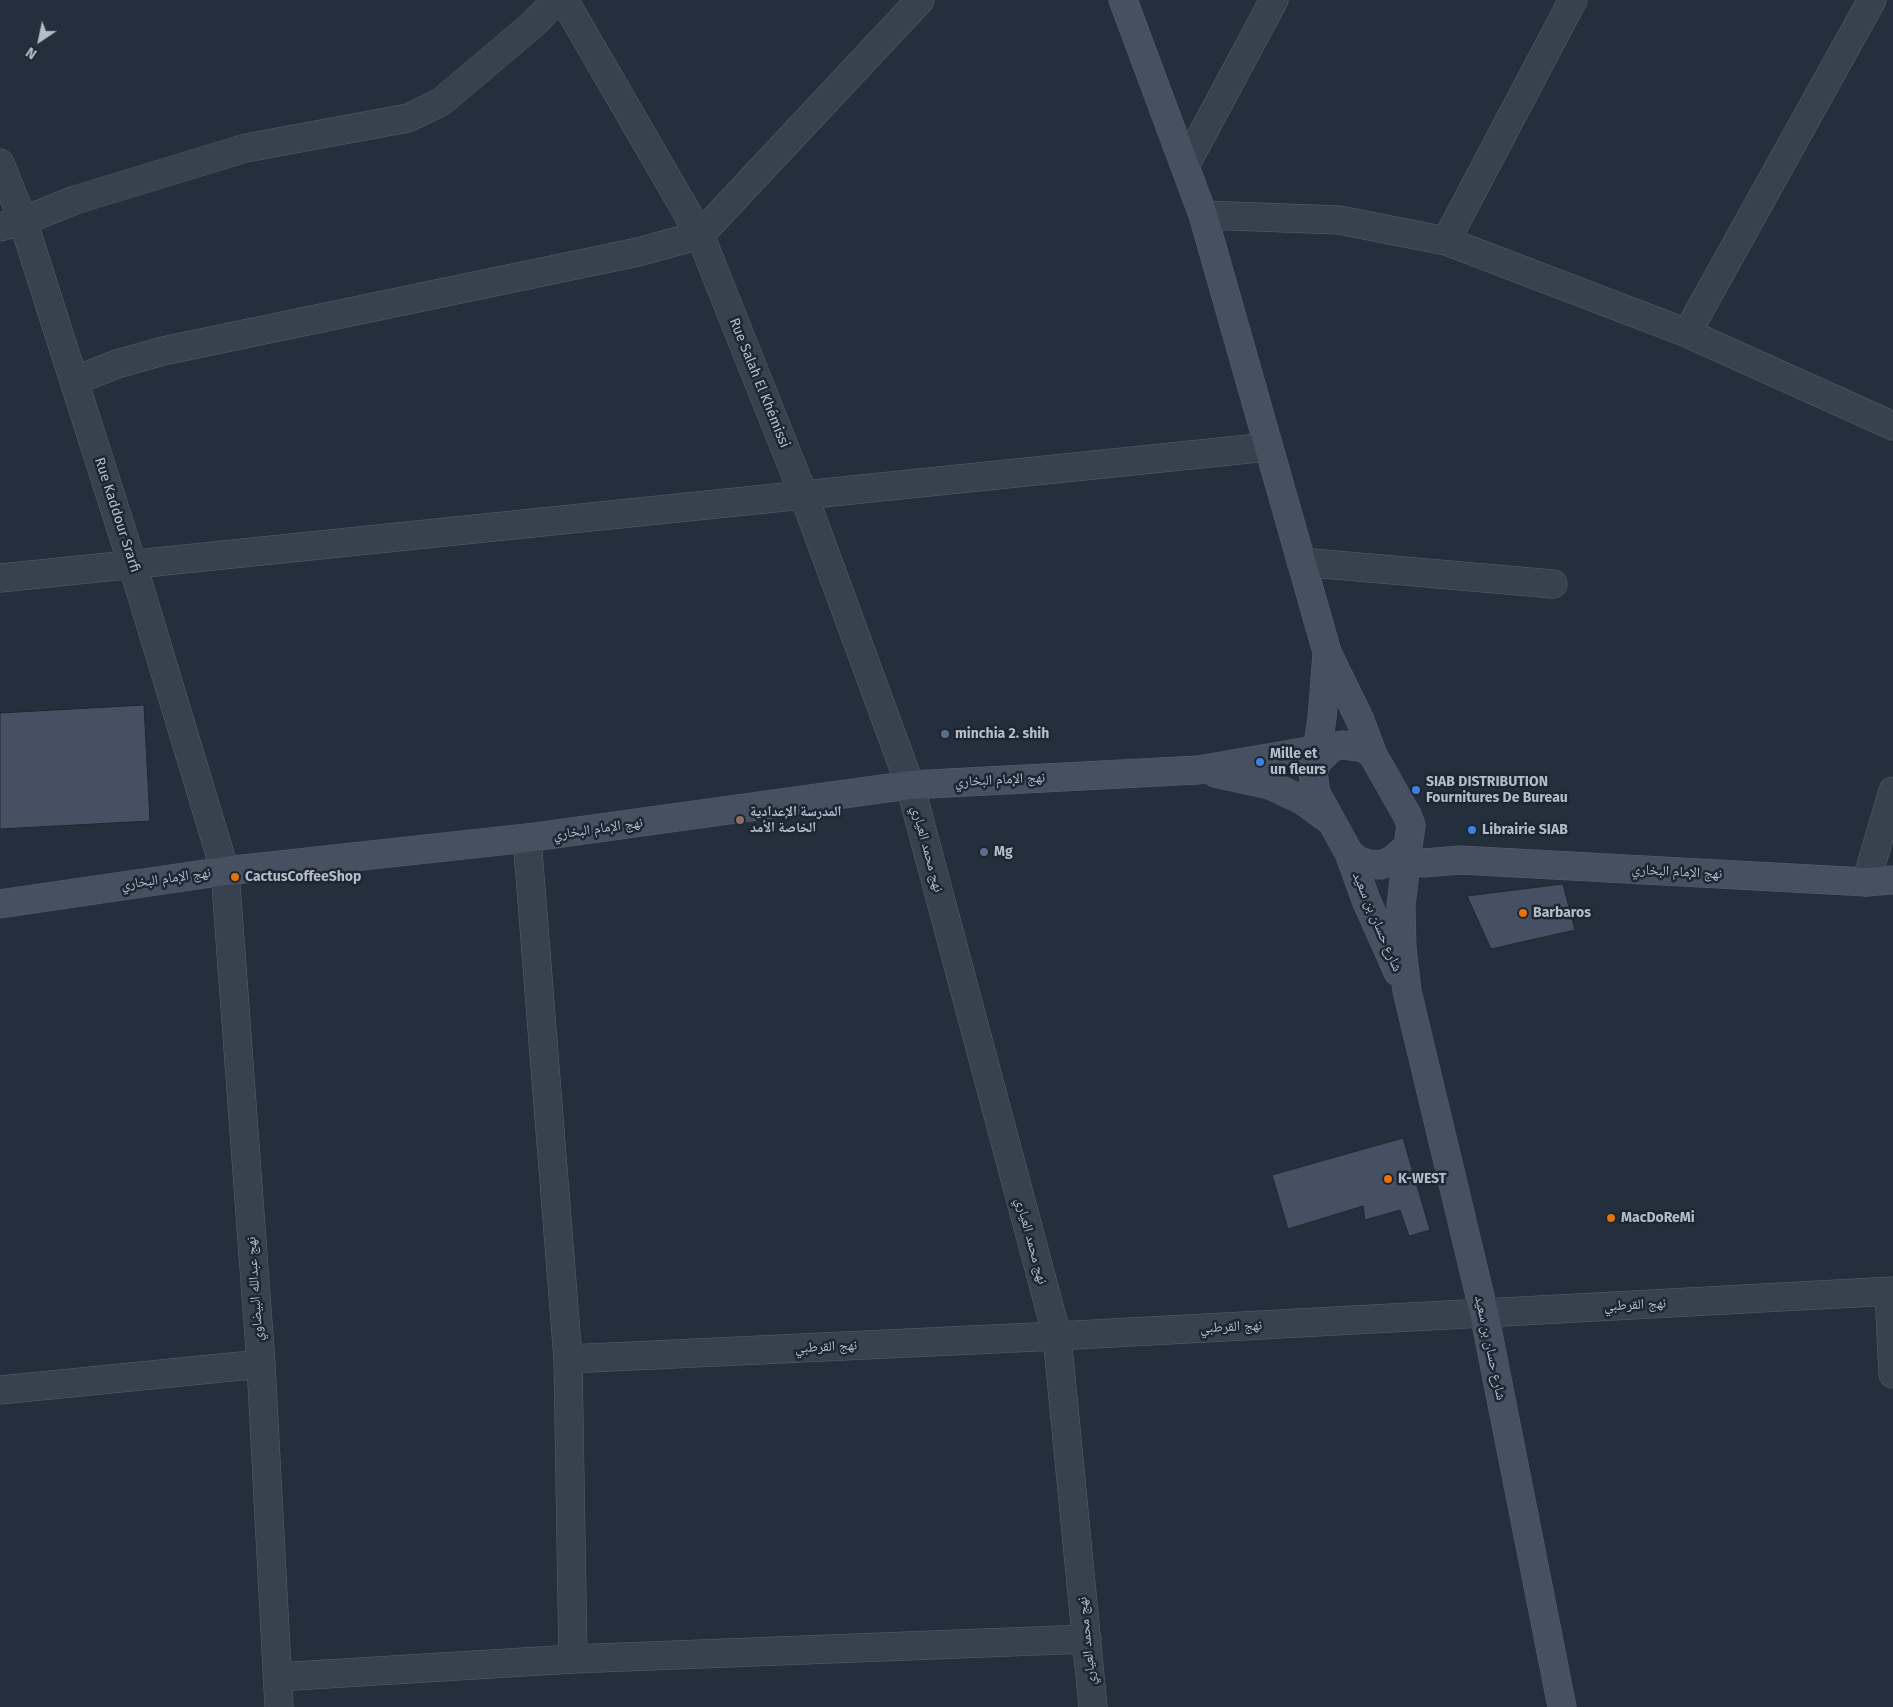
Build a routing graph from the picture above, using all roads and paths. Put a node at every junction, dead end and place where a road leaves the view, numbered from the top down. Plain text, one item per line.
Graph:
1 (557, 0) edge
2 (564, 0) edge
3 (920, 0) edge
4 (1123, 0) edge
5 (1274, 0) edge
6 (1573, 0) edge
7 (1872, 0) edge
8 (0, 163) edge
9 (1185, 166) junction
10 (1203, 214) junction
11 (11, 224) edge
12 (700, 235) junction
13 (1446, 241) junction
14 (1687, 333) junction
15 (74, 381) junction
16 (1893, 426) edge
17 (1268, 447) junction
18 (804, 496) junction
19 (1301, 562) junction
20 (133, 566) junction
21 (0, 578) edge
22 (1553, 584) dead end
23 (1327, 652) junction
24 (1373, 755) junction
25 (1321, 756) junction
26 (1198, 770) junction
27 (910, 785) junction
28 (1893, 791) edge
29 (1330, 821) junction
30 (528, 838) junction
31 (1404, 849) junction
32 (1349, 853) junction
33 (1460, 860) junction
34 (224, 871) junction
35 (1893, 880) edge
36 (1866, 882) junction
37 (0, 904) edge
38 (1407, 991) junction
39 (1891, 1291) edge
40 (1484, 1313) junction
41 (1057, 1336) junction
42 (568, 1359) junction
43 (261, 1364) junction
44 (1893, 1374) edge
45 (0, 1390) edge
46 (1087, 1639) junction
47 (573, 1659) junction
48 (278, 1677) junction
49 (279, 1707) edge
50 (1093, 1707) edge
51 (1562, 1707) edge

1 - 11 street
2 - 12 street, Rue Salah El Khémissi
3 - 12 street
4 - 9 street
5 - 9 street
6 - 13 street
7 - 14 street
8 - 11 street, Rue Kaddour Srarfi
9 - 10 street
10 - 13 street
10 - 17 street
11 - 15 street, Rue Kaddour Srarfi
12 - 15 street
12 - 18 street, Rue Salah El Khémissi
13 - 14 street
14 - 16 street
15 - 20 street, Rue Kaddour Srarfi
17 - 18 street
17 - 19 street
18 - 20 street
18 - 27 street, Rue Salah El Khémissi
19 - 22 street
19 - 23 street
20 - 21 street
20 - 34 street, Rue Kaddour Srarfi
23 - 24 street
23 - 25 street, شارع حسان بن سعيد
24 - 25 street
24 - 31 street
25 - 26 street
25 - 29 street, شارع حسان بن سعيد
26 - 27 street, نهج الإمام البخاري
26 - 29 street
27 - 30 street, نهج الإمام البخاري
27 - 41 street, نهج محمد العياري
28 - 36 street
29 - 32 street, شارع حسان بن سعيد
30 - 34 street, نهج الإمام البخاري
30 - 42 street
31 - 32 street
31 - 33 street, نهج الإمام البخاري
31 - 33 street, نهج الإمام البخاري
31 - 38 street, شارع حسان بن سعيد
32 - 38 street, شارع حسان بن سعيد
33 - 36 street, نهج الإمام البخاري
34 - 37 street, نهج الإمام البخاري
34 - 43 street, نهج عبدالله البيضاوي
35 - 36 street, نهج الإمام البخاري
38 - 40 street, شارع حسان بن سعيد
39 - 40 street, نهج القرطبي
39 - 44 street
40 - 41 street, نهج القرطبي
40 - 51 street, شارع حسان بن سعيد
41 - 42 street, نهج القرطبي
41 - 46 street, نهج محمد العياري
42 - 47 street
43 - 45 street
43 - 48 street, نهج عبدالله البيضاوي
46 - 47 street
46 - 50 street, نهج محمد العياري
47 - 48 street
48 - 49 street, نهج عبدالله البيضاوي

